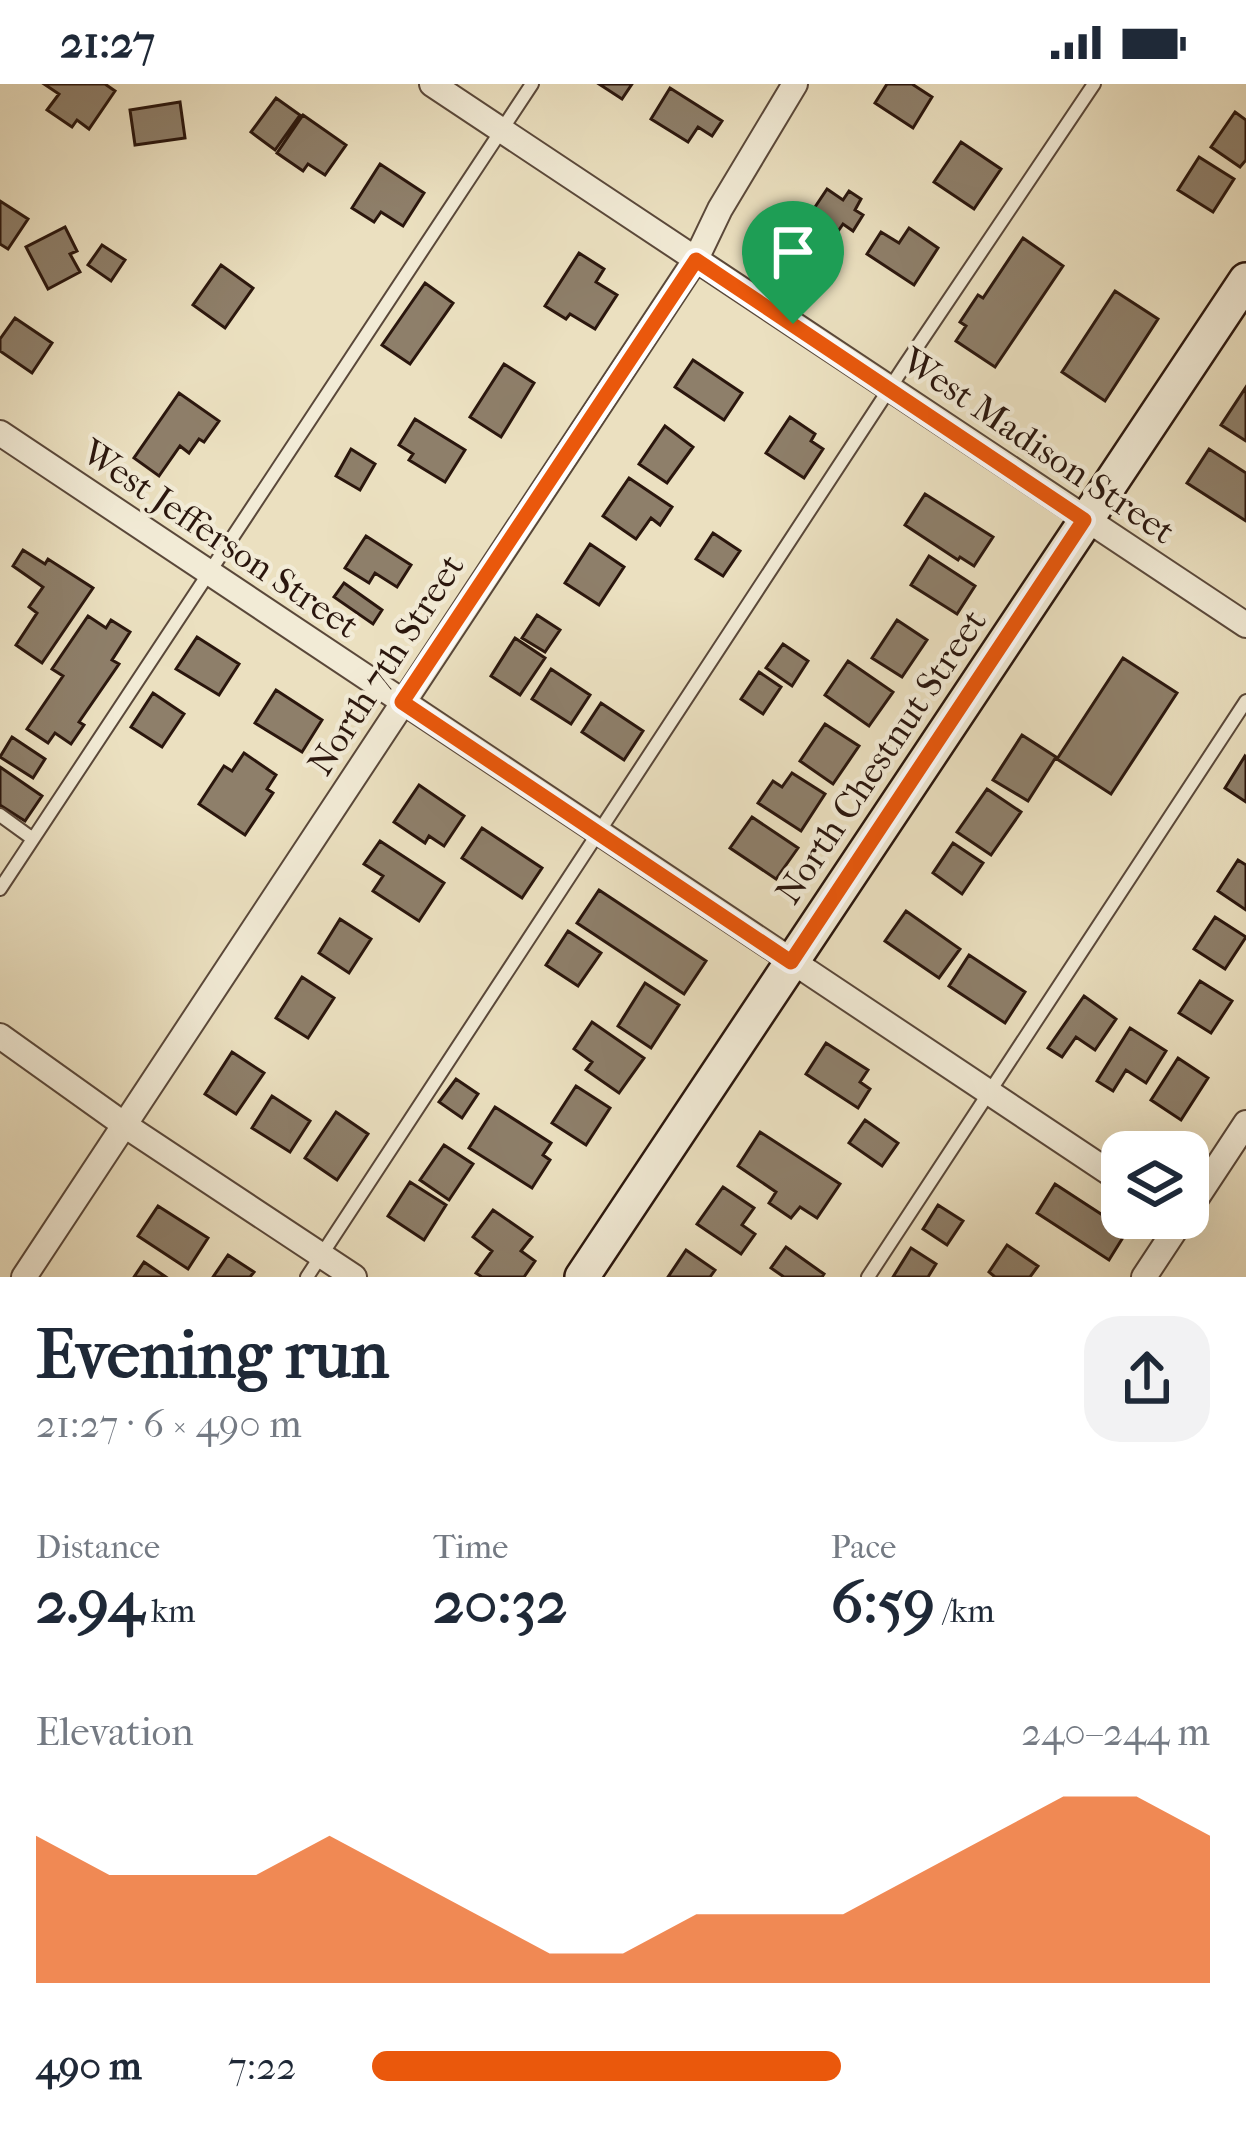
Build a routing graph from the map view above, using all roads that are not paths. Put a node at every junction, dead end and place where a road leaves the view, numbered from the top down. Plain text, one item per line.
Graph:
1 (433, 84) edge
2 (532, 84) edge
3 (795, 84) edge
4 (1094, 84) edge
5 (501, 130) junction
6 (696, 260) junction
7 (1246, 280) edge
8 (890, 389) junction
9 (0, 433) edge
10 (1084, 520) junction
11 (208, 572) junction
12 (1246, 625) edge
13 (1246, 701) edge
14 (402, 702) junction
15 (0, 815) edge
16 (600, 834) junction
17 (33, 839) junction
18 (0, 889) edge
19 (791, 962) junction
20 (0, 1036) edge
21 (990, 1094) junction
22 (1246, 1123) edge
23 (125, 1126) junction
24 (1101, 1167) edge
25 (1209, 1178) edge
26 (1169, 1239) edge
27 (314, 1266) edge
28 (24, 1277) edge
29 (354, 1277) edge
30 (581, 1277) edge
31 (868, 1277) edge
32 (1144, 1277) edge

1 - 5 street, West Madison Street
2 - 5 lane
3 - 6 street, North 7th Street
4 - 8 lane
5 - 6 street, West Madison Street
5 - 11 lane
6 - 8 street, West Madison Street
6 - 14 street, North 7th Street
7 - 10 main road, North Chestnut Street
8 - 10 street, West Madison Street
8 - 16 lane
9 - 11 street, West Jefferson Street
10 - 12 street, West Madison Street
10 - 19 main road, North Chestnut Street
11 - 14 street, West Jefferson Street
11 - 17 lane
13 - 21 lane
14 - 16 street, West Jefferson Street
14 - 23 street, North 7th Street
15 - 17 lane
16 - 19 street, West Jefferson Street
16 - 27 lane
17 - 18 lane
19 - 21 street, West Jefferson Street
19 - 30 main road, North Chestnut Street
20 - 23 street
21 - 24 street, West Jefferson Street
21 - 31 lane
22 - 25 street
23 - 27 street
23 - 28 street, North 7th Street
26 - 32 street
27 - 29 street

